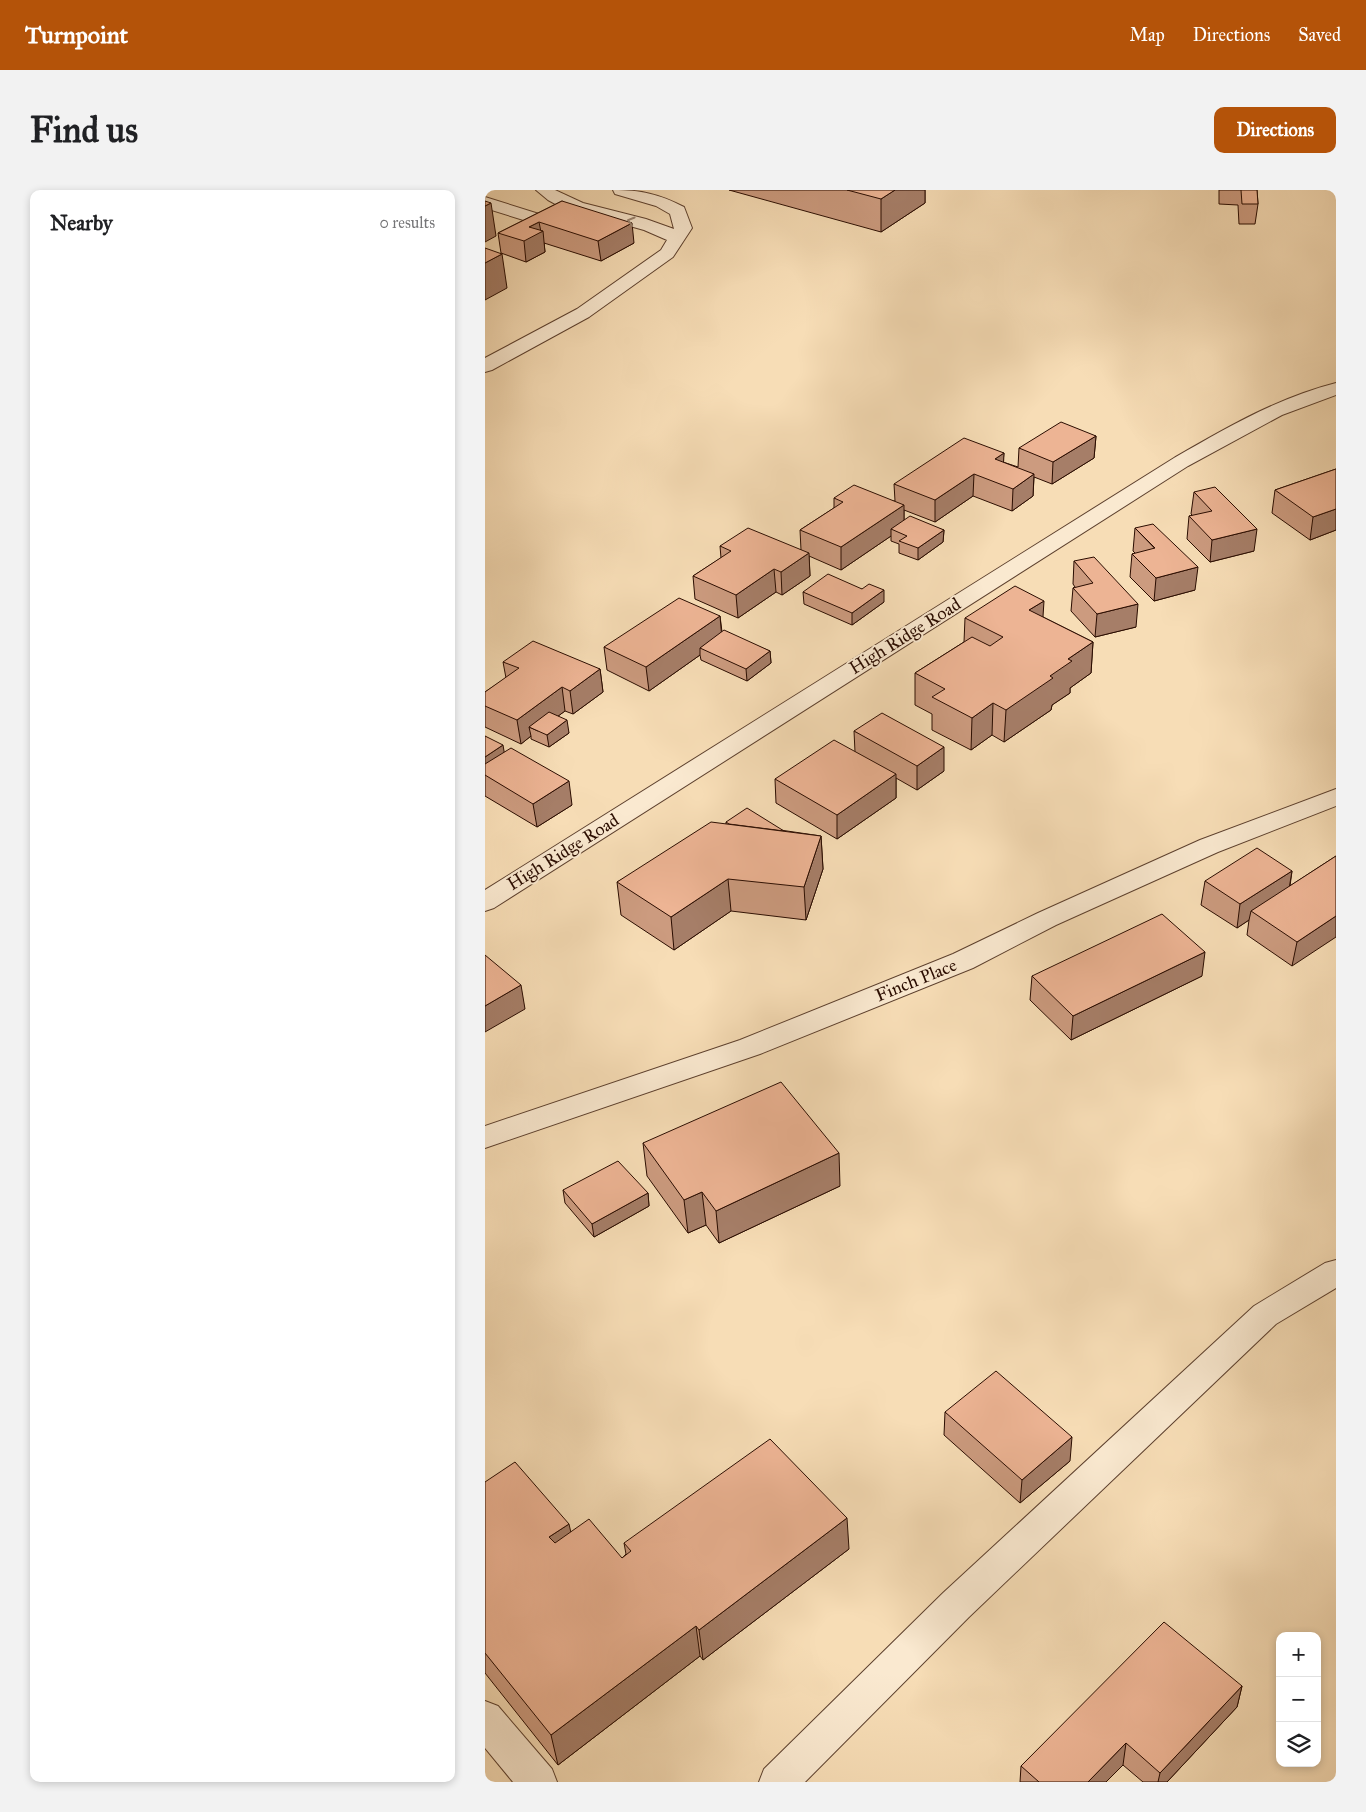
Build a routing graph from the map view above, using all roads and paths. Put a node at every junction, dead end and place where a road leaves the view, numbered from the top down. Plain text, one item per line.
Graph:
1 (544, 190) edge
2 (621, 190) edge
3 (485, 202) edge
4 (533, 218) edge
5 (675, 239) junction
6 (485, 366) edge
7 (1336, 389) edge
8 (1336, 797) edge
9 (485, 902) edge
10 (485, 1137) edge
11 (1336, 1272) edge
12 (485, 1719) edge
13 (537, 1782) edge
14 (778, 1782) edge

5 -> 1 street
2 - 5 street
3 - 4 street
5 - 6 street
7 - 9 street, High Ridge Road
8 - 10 street, Finch Place
11 - 14 street
12 - 13 street

